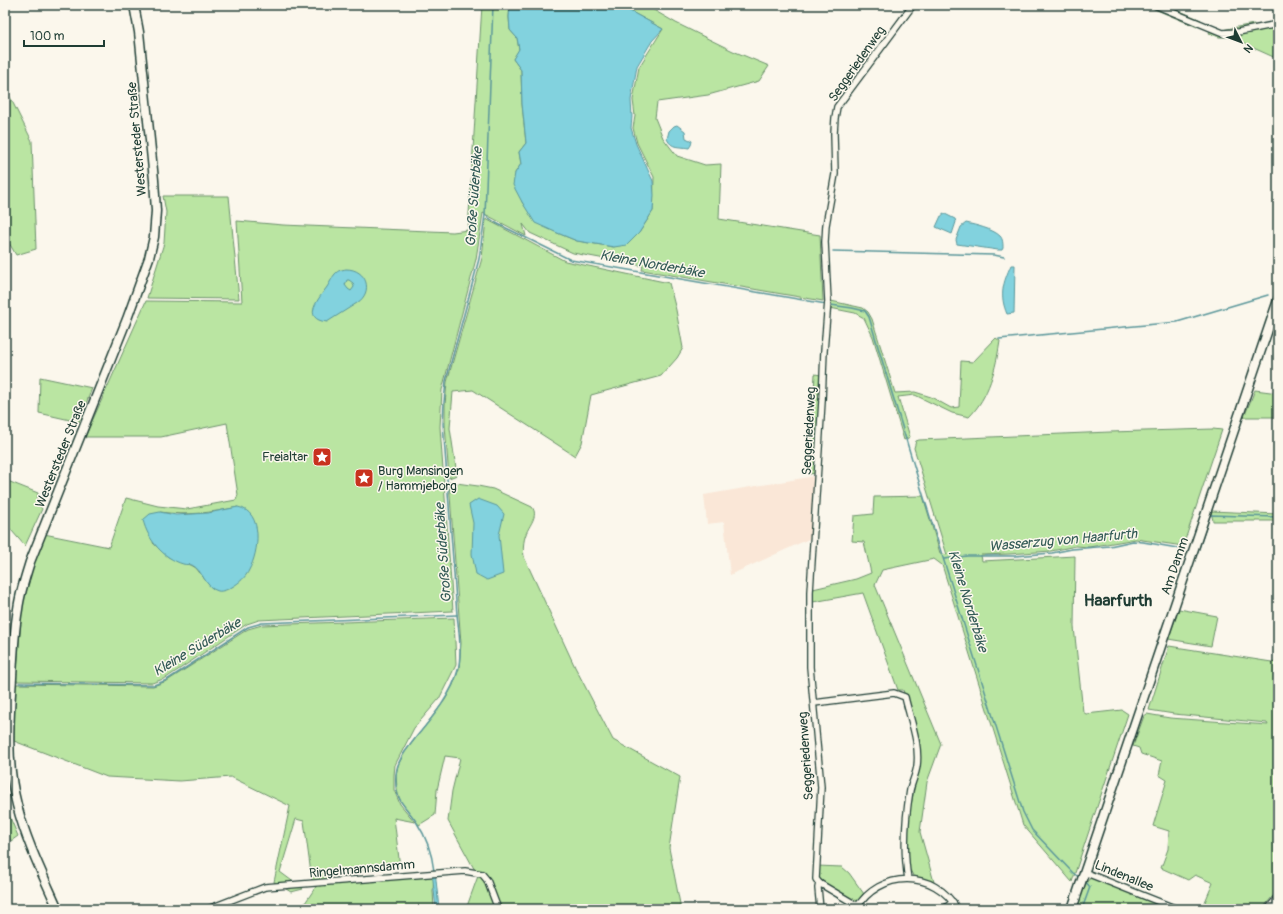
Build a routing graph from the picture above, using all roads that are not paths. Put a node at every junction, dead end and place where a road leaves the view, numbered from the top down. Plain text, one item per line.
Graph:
1 (134, 5) edge
2 (913, 5) edge
3 (1155, 5) edge
4 (1278, 24) edge
5 (1278, 300) edge
6 (814, 703) junction
7 (1084, 874) junction
8 (908, 879) junction
9 (819, 883) junction
10 (1278, 897) edge
11 (953, 902) junction
12 (1164, 907) edge
13 (857, 908) edge
14 (58, 909) edge
15 (208, 909) edge
16 (498, 909) edge
17 (820, 909) edge
18 (944, 909) edge
19 (957, 909) edge
20 (1072, 909) edge
21 (1177, 909) edge
22 (1268, 909) edge

1 - 14 main road, Westersteder Straße
2 - 6 street, Seggeriedenweg
3 - 4 street
5 - 7 main road, Am Damm
6 - 8 street
6 - 9 street, Seggeriedenweg
7 - 12 street, Lindenallee
7 - 20 main road, Am Damm
8 - 11 street
8 - 13 street
9 - 13 street
9 - 17 street, Seggeriedenweg
10 - 22 street
11 - 18 street
11 - 19 street
12 - 21 street, Lindenallee
15 - 16 street, Ringelmannsdamm

